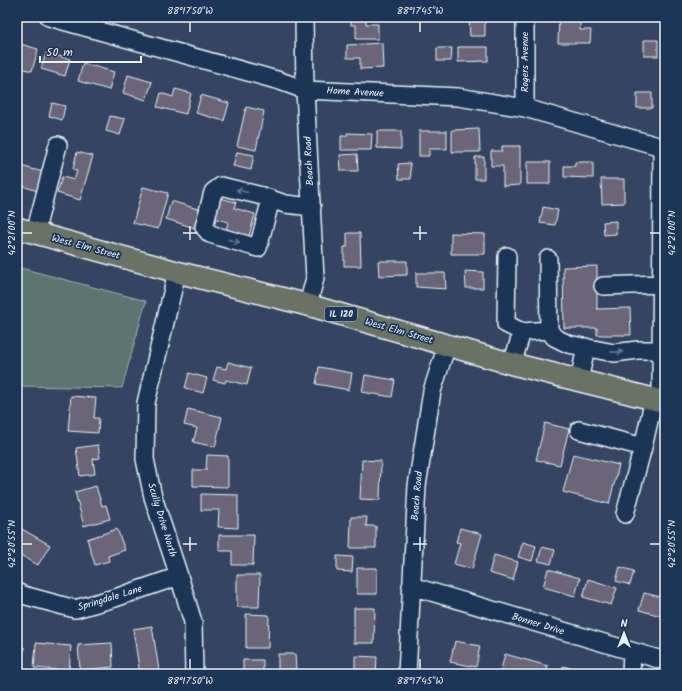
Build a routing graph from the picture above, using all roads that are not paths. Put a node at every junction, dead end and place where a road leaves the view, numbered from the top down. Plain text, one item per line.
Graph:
1 (49, 17) edge
2 (304, 17) edge
3 (526, 17) edge
4 (88, 22) edge
5 (305, 90) junction
6 (525, 108) junction
7 (58, 145) dead end
8 (663, 148) edge
9 (266, 198) junction
10 (312, 207) junction
11 (26, 231) edge
12 (507, 256) dead end
13 (548, 258) dead end
14 (177, 272) junction
15 (662, 279) edge
16 (603, 286) dead end
17 (308, 305) junction
18 (549, 330) junction
19 (522, 332) junction
20 (447, 345) junction
21 (586, 347) junction
22 (661, 350) junction
23 (512, 364) junction
24 (579, 381) junction
25 (660, 401) edge
26 (579, 430) dead end
27 (643, 447) junction
28 (625, 514) dead end
29 (179, 576) junction
30 (411, 586) junction
31 (17, 592) edge
32 (632, 652) junction
33 (665, 661) edge
34 (194, 674) edge
35 (407, 674) edge
36 (631, 674) edge

1 - 4 street, Home Avenue
2 - 5 street, Beach Road
3 - 6 street, Rogers Avenue
4 - 5 street, Home Avenue
5 - 6 street, Home Avenue
5 - 10 street, Beach Road
6 - 8 street, Home Avenue
7 - 11 street
8 - 15 street
9 -> 9 street
9 - 10 street
10 - 17 street, Beach Road
11 - 14 main road, West Elm Street / IL 120
12 - 19 street
13 - 18 street
14 - 17 main road, West Elm Street / IL 120
14 - 29 street, Scully Drive North
15 - 16 street
15 - 22 street
17 - 20 main road, West Elm Street / IL 120
18 - 19 street
18 - 21 street
19 - 23 street
20 - 23 main road, West Elm Street / IL 120
20 - 30 street, Beach Road
21 -> 22 street
21 - 24 street
22 - 25 street
23 - 24 main road, West Elm Street / IL 120
24 - 25 main road, West Elm Street / IL 120
25 - 27 street
26 - 27 street
27 - 28 street
29 - 31 street, Springdale Lane
29 - 34 street, Scully Drive North
30 - 32 street, Bonner Drive
30 - 35 street, Beach Road
32 - 33 street, Bonner Drive
32 - 36 street

